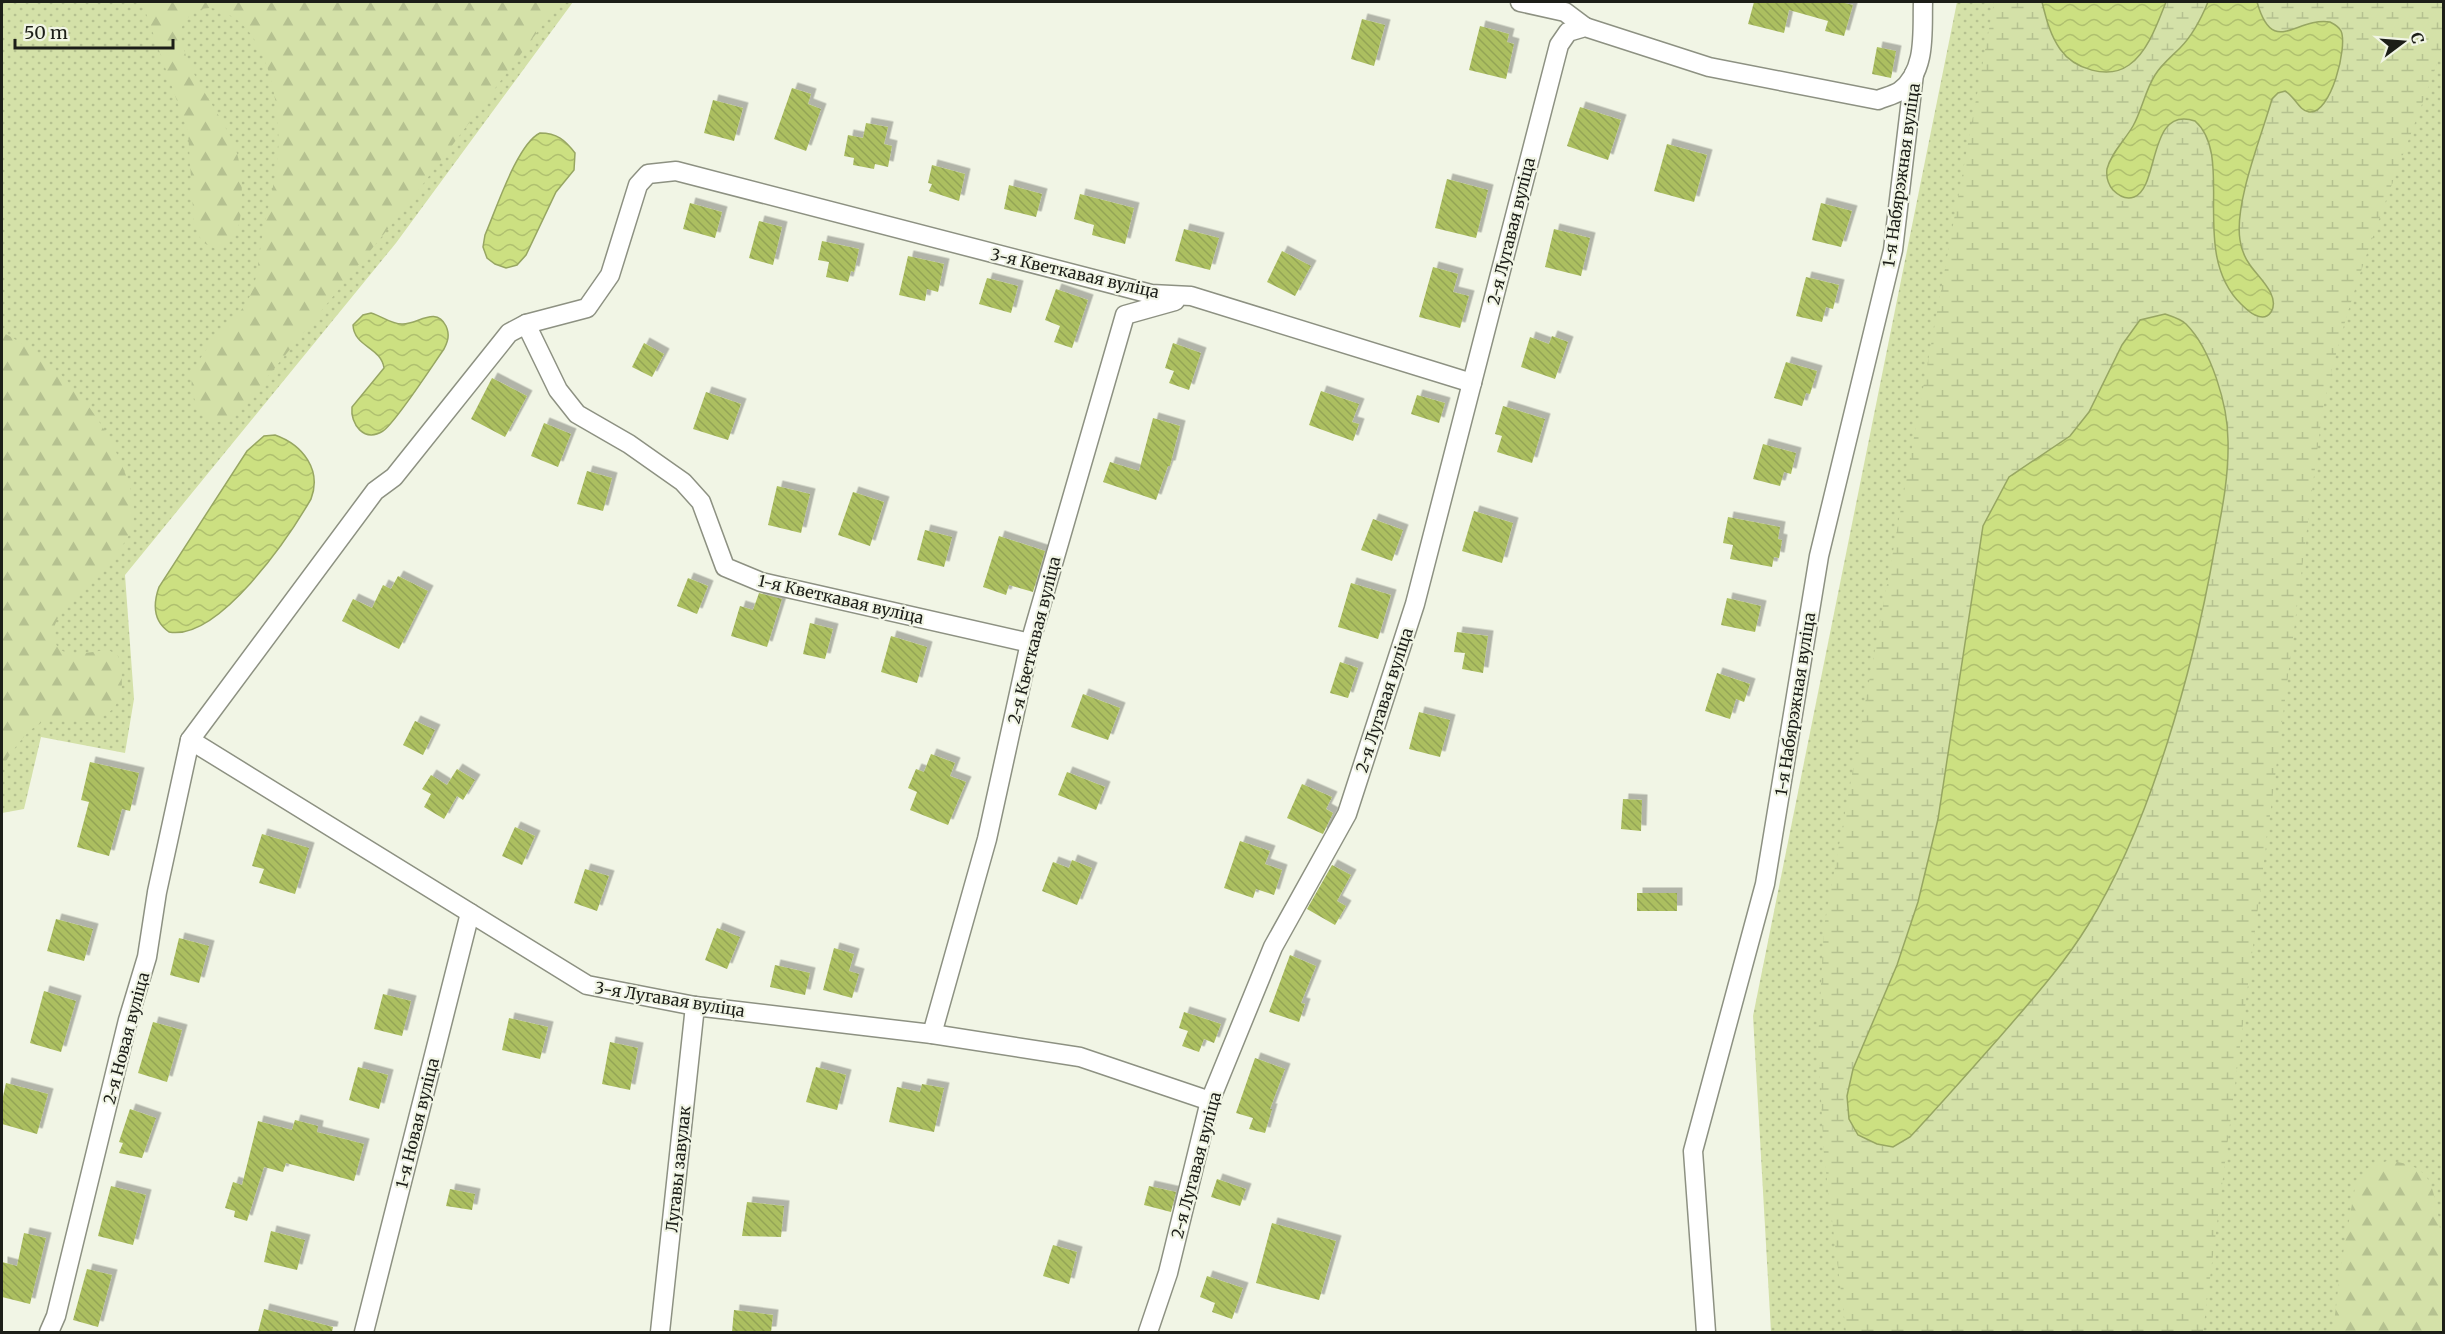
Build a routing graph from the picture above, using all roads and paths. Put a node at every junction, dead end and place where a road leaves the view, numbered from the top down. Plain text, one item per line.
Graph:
1 (1520, 2) edge
2 (1923, 2) edge
3 (1585, 27) junction
4 (1914, 74) junction
5 (1191, 296) junction
6 (526, 324) junction
7 (1472, 382) junction
8 (1030, 644) junction
9 (190, 740) junction
10 (470, 913) junction
11 (695, 1006) junction
12 (932, 1034) junction
13 (1210, 1101) junction
14 (49, 1332) edge
15 (364, 1332) edge
16 (660, 1332) edge
17 (1148, 1332) edge
18 (1706, 1332) edge

1 - 3 street
2 - 4 street, 1-я Набярэжная вуліца
3 - 4 street
3 - 7 street, 2-я Лугавая вуліца
4 - 18 street, 1-я Набярэжная вуліца
5 - 6 street, 3-я Кветкавая вуліца
5 - 7 street, 3-я Кветкавая вуліца
5 - 8 street, 2-я Кветкавая вуліца
6 - 8 street, 1-я Кветкавая вуліца
6 - 9 street
7 - 13 street, 2-я Лугавая вуліца
8 - 12 street, 2-я Кветкавая вуліца
9 - 10 street, 3-я Лугавая вуліца
9 - 14 street, 2-я Новая вуліца
10 - 11 street, 3-я Лугавая вуліца
10 - 15 street, 1-я Новая вуліца
11 - 12 street, 3-я Лугавая вуліца
11 - 16 street, Лугавы завулак
12 - 13 street, 3-я Лугавая вуліца
13 - 17 street, 2-я Лугавая вуліца

